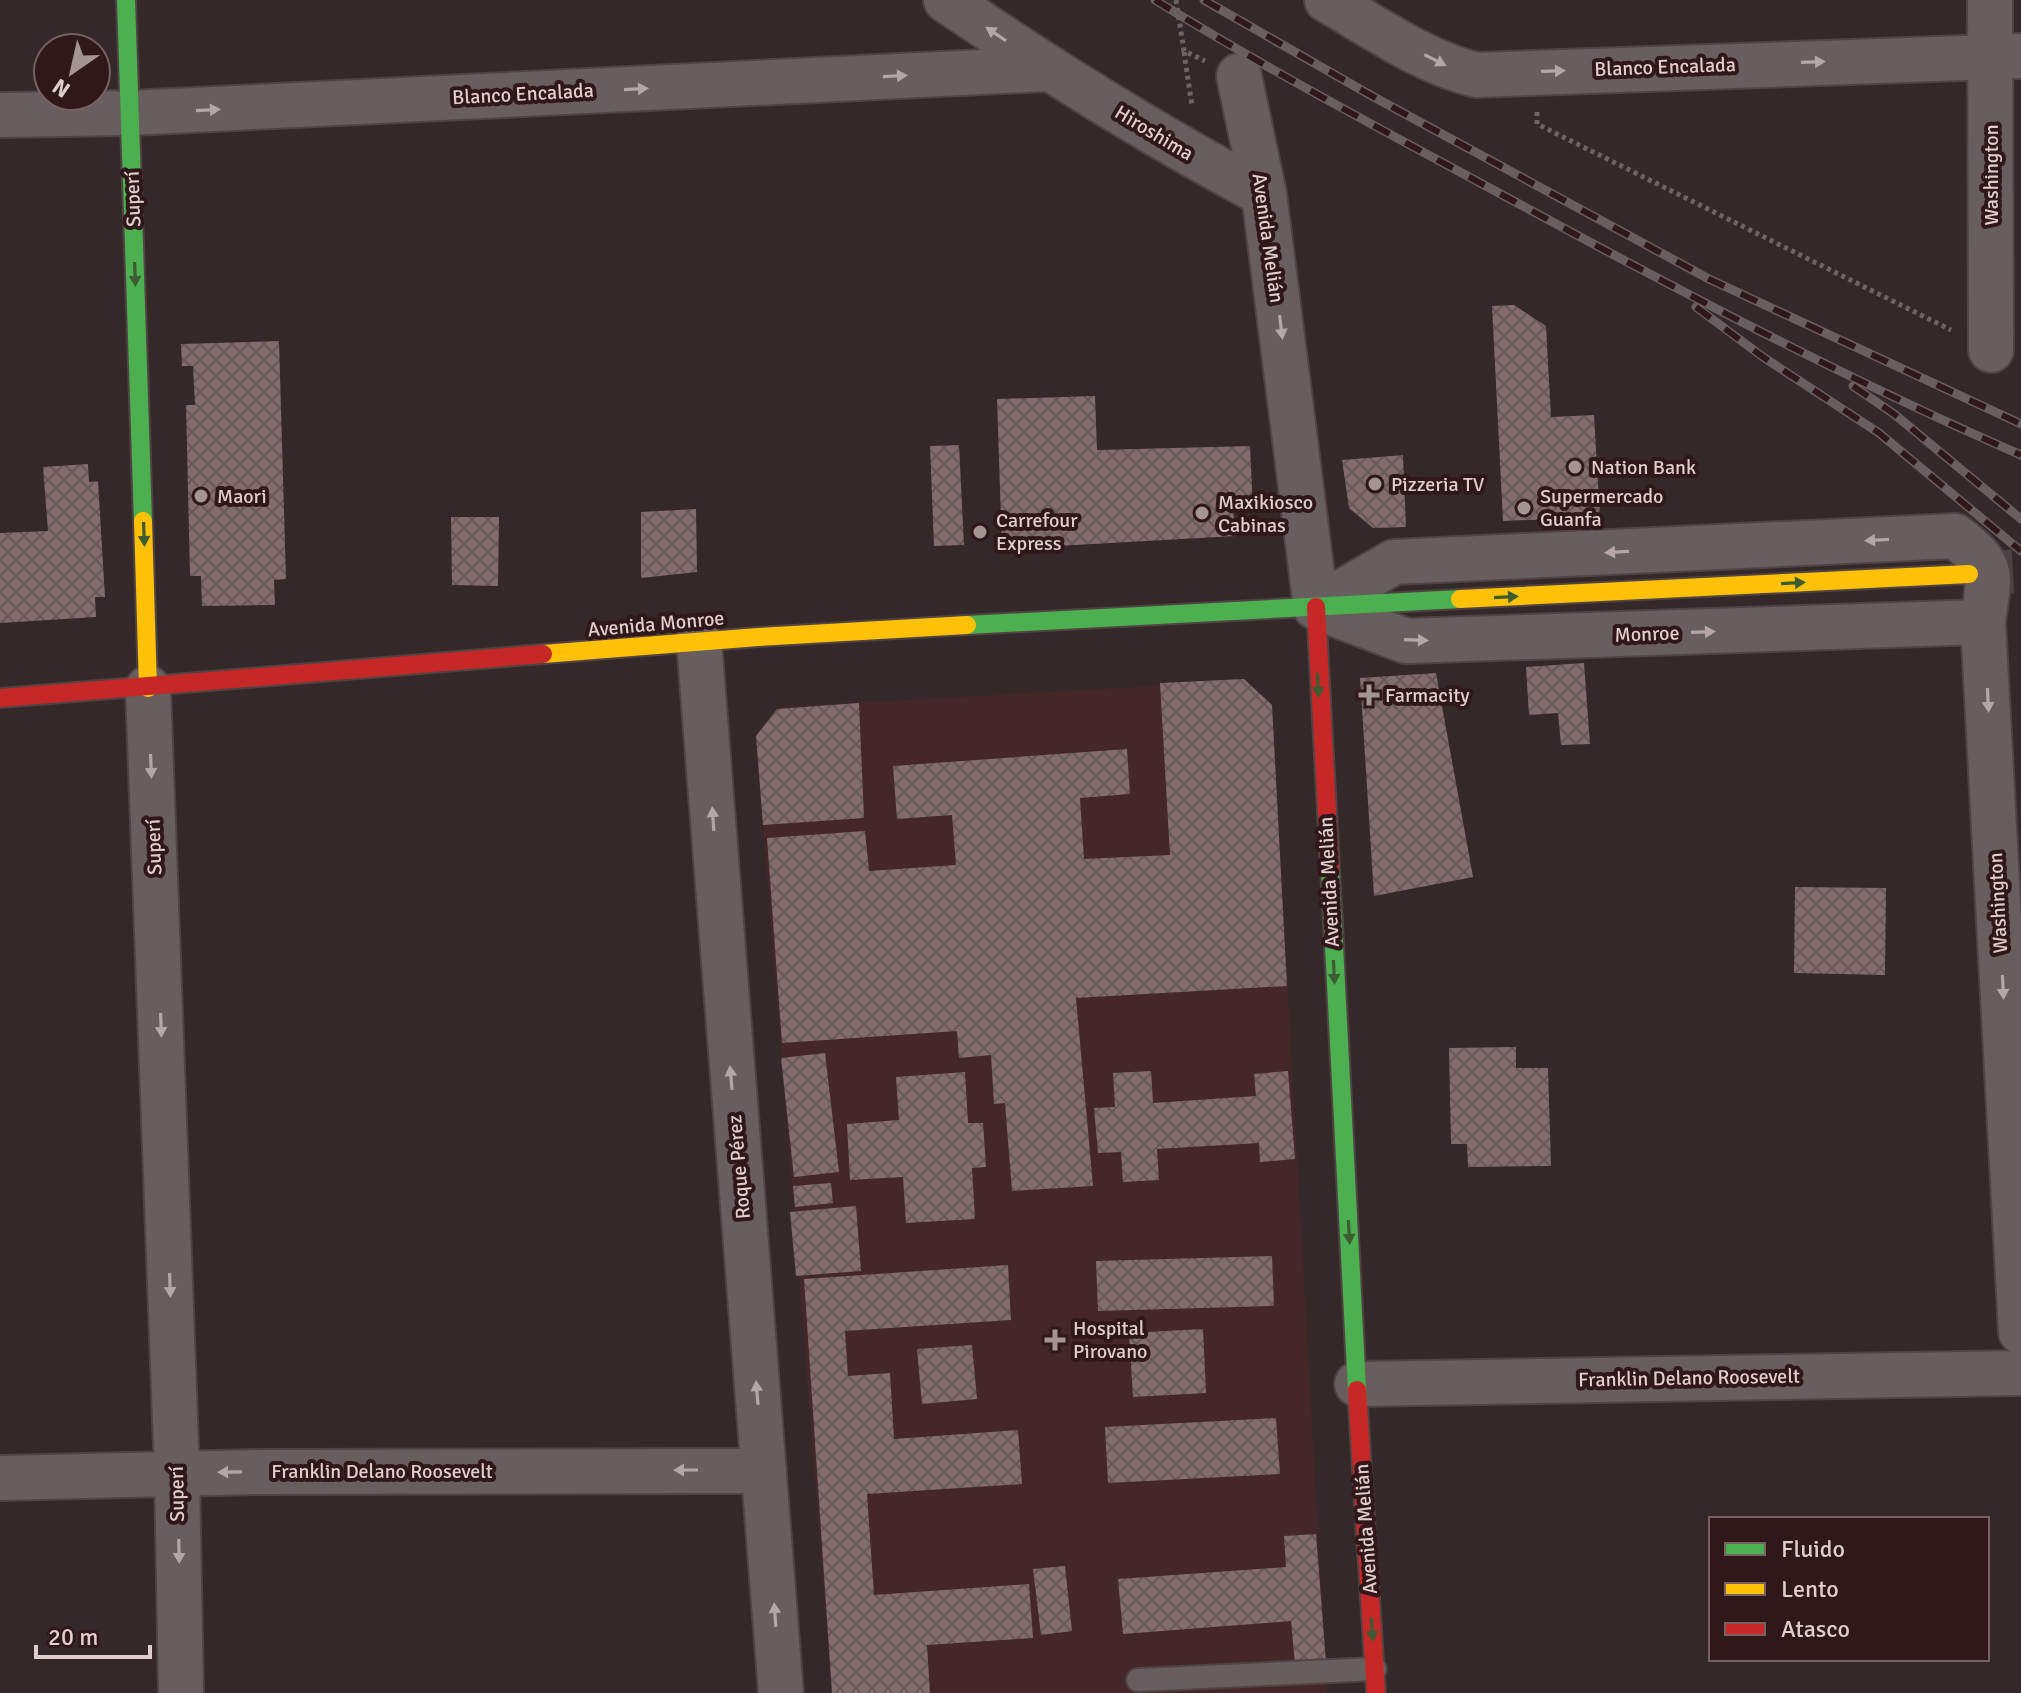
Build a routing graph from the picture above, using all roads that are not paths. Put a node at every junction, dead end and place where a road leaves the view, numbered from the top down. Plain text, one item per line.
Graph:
1 (126, 0) edge
2 (946, 0) edge
3 (1327, 0) edge
4 (1990, 0) edge
5 (1397, 20) edge
6 (2005, 57) edge
7 (1046, 69) junction
8 (1239, 76) road end
9 (130, 113) junction
10 (0, 115) edge
11 (1264, 194) junction
12 (1991, 350) road end
13 (1316, 607) junction
14 (1983, 622) junction
15 (699, 641) junction
16 (148, 688) junction
17 (0, 698) edge
18 (2021, 1332) edge
19 (2021, 1373) edge
20 (1357, 1384) junction
21 (764, 1471) junction
22 (177, 1473) junction
23 (0, 1478) edge
24 (1375, 1669) junction
25 (1138, 1680) dead end
26 (181, 1693) edge
27 (781, 1693) edge
28 (1376, 1693) edge

1 - 9 street, Superí
7 -> 2 street, Hiroshima
3 - 5 street, Blanco Encalada
4 - 6 street, Washington
5 -> 6 street, Blanco Encalada
6 - 12 street, Washington
9 -> 7 street, Blanco Encalada
7 - 11 street, Hiroshima
8 - 11 street, Avenida Melián
9 - 10 street, Blanco Encalada
9 -> 16 street, Superí
11 -> 13 street, Avenida Melián
13 -> 14 street, Monroe
13 - 14 street, Washington
13 - 15 street, Avenida Monroe
13 -> 20 street, Avenida Melián
14 -> 18 street, Washington
15 - 16 street, Avenida Monroe
21 -> 15 street, Roque Pérez
16 - 17 street, Avenida Monroe
16 -> 22 street, Superí
19 - 20 street, Franklin Delano Roosevelt
20 -> 24 street, Avenida Melián
21 -> 22 street, Franklin Delano Roosevelt
27 -> 21 street, Roque Pérez
22 - 23 street, Franklin Delano Roosevelt
22 -> 26 street, Superí
24 - 25 lane
24 - 28 street, Avenida Melián

